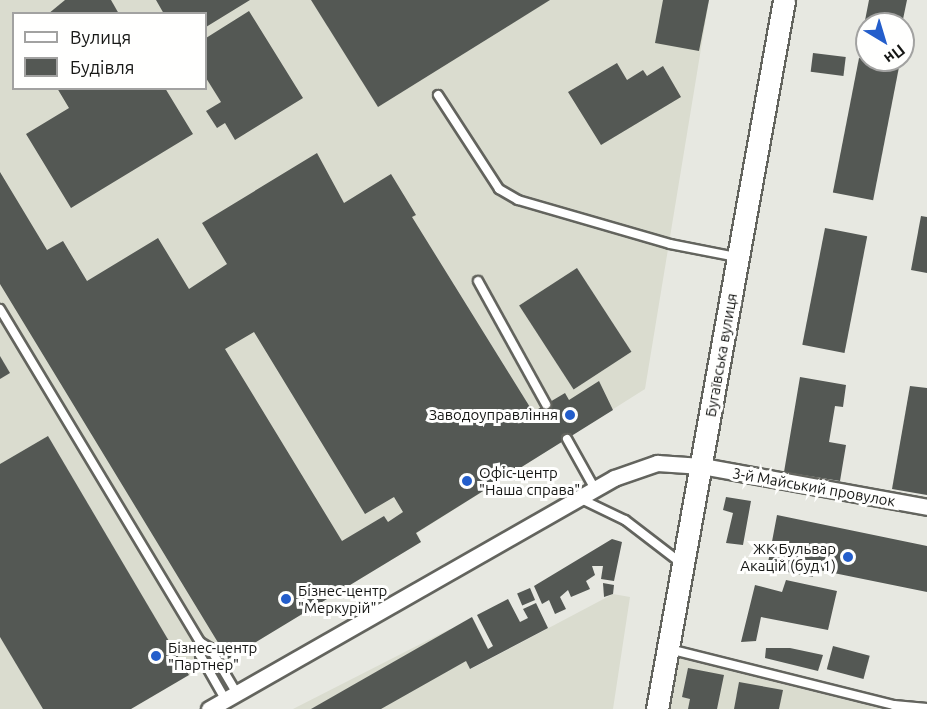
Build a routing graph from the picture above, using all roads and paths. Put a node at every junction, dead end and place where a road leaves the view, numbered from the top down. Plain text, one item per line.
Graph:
1 (784, 0) edge
2 (438, 95) dead end
3 (738, 258) junction
4 (478, 281) dead end
5 (0, 309) edge
6 (546, 404) dead end
7 (567, 439) dead end
8 (702, 466) junction
9 (595, 489) junction
10 (579, 498) junction
11 (927, 507) edge
12 (682, 564) junction
13 (200, 642) junction
14 (668, 648) junction
15 (230, 696) junction
16 (927, 708) edge
17 (209, 709) edge
18 (657, 709) edge

1 - 3 main road, Бугаївська вулиця
2 - 3 lane
3 - 8 main road, Бугаївська вулиця
4 - 6 lane
5 - 13 lane
7 - 9 lane
8 - 9 street, 3-й Майський провулок
8 - 11 street, 3-й Майський провулок
8 - 12 main road, Бугаївська вулиця
9 - 10 street, 3-й Майський провулок
10 - 12 lane
10 - 15 street, 3-й Майський провулок
12 - 14 main road, Бугаївська вулиця
13 - 15 lane
13 - 15 lane
14 - 16 lane
14 - 18 main road, Бугаївська вулиця
15 - 17 street, 3-й Майський провулок

